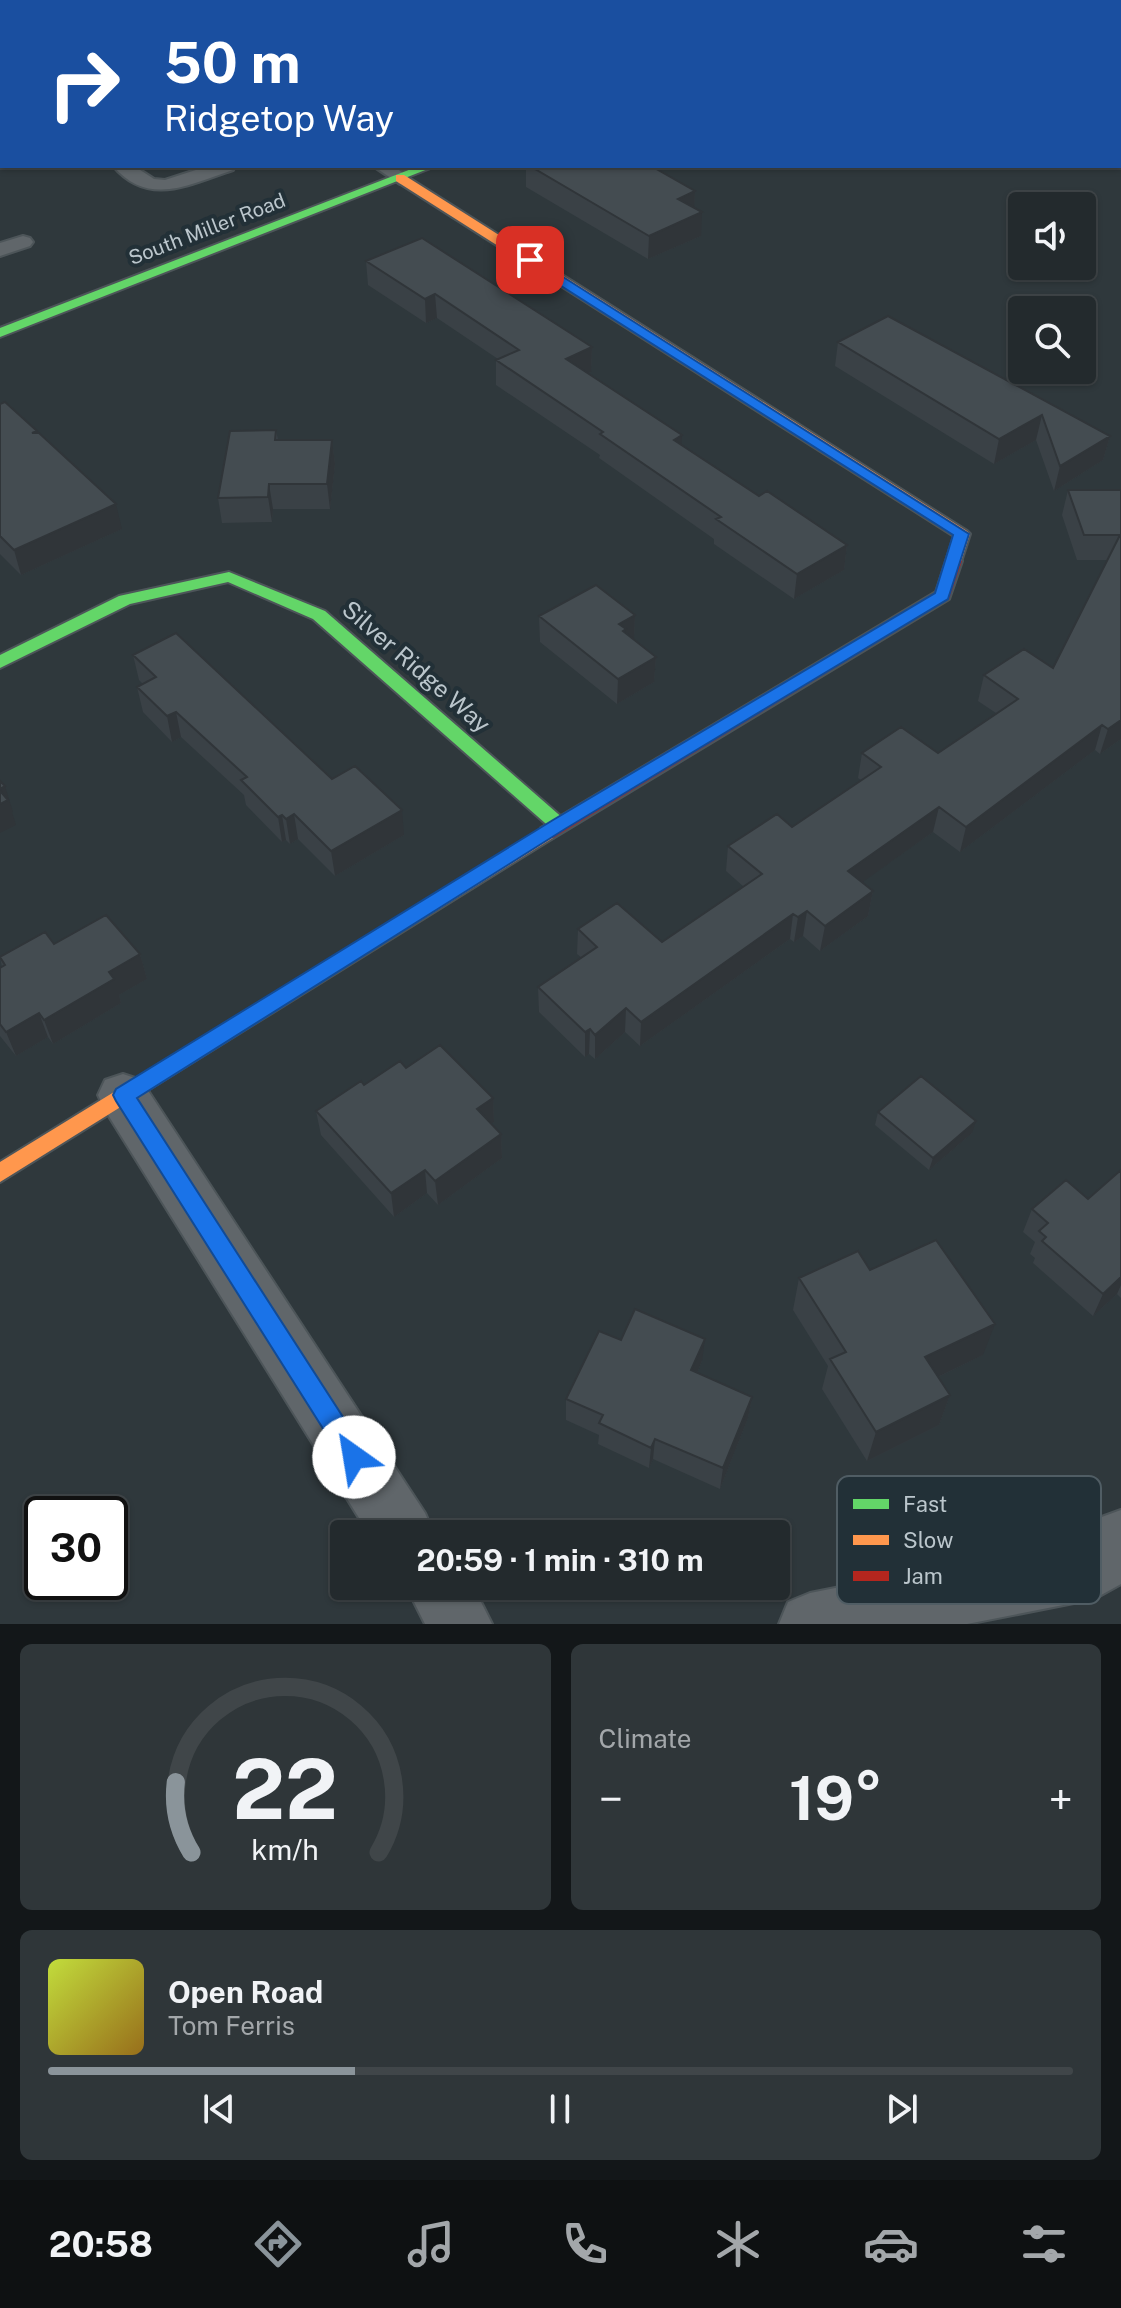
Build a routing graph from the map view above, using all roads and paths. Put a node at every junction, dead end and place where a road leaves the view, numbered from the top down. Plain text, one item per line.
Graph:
1 (125, 168) edge
2 (220, 168) edge
3 (385, 168) edge
4 (424, 168) edge
5 (400, 178) junction
6 (23, 242) dead end
7 (0, 250) edge
8 (0, 333) edge
9 (0, 662) edge
10 (559, 825) junction
11 (123, 1095) junction
12 (0, 1173) edge
13 (395, 1520) edge
14 (1121, 1540) edge
15 (1101, 1561) edge
16 (446, 1600) edge
17 (911, 1604) edge
18 (461, 1624) edge
19 (810, 1624) edge

1 - 2 lane
3 - 5 lane
4 - 5 street, South Miller Road
5 - 8 street, South Miller Road
5 - 10 street
6 - 7 lane
9 - 10 street, Silver Ridge Way
10 - 11 street
11 - 12 street
11 - 13 street
14 - 15 street
16 - 18 street
17 - 19 street

